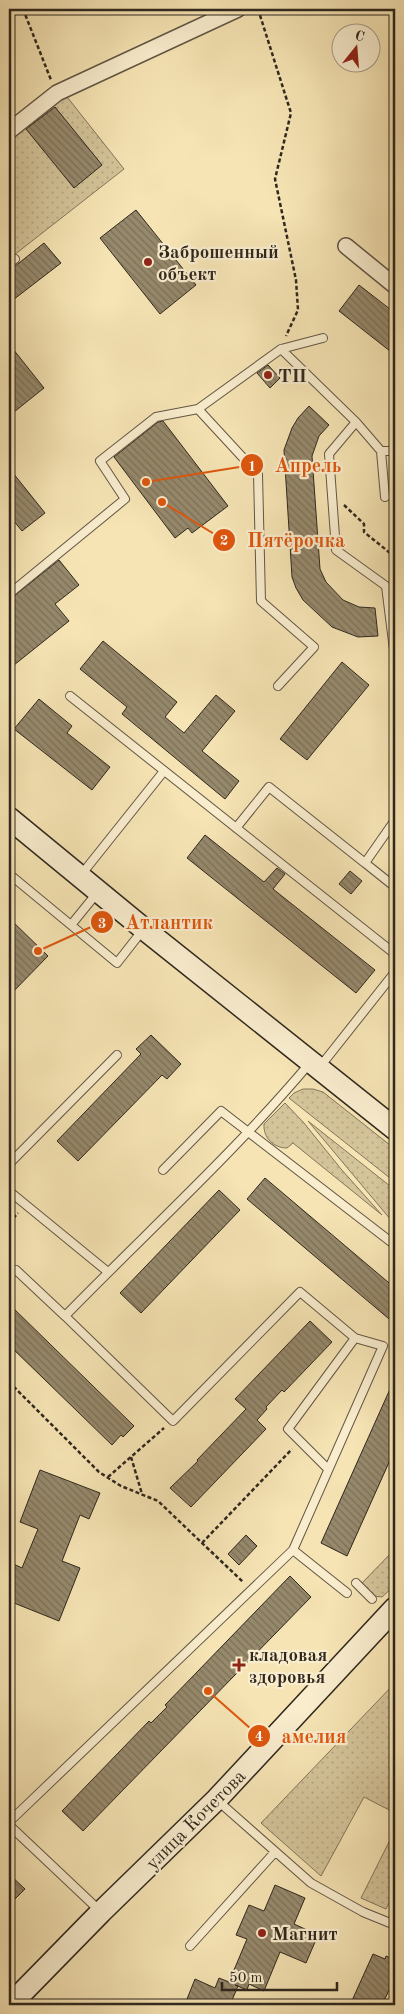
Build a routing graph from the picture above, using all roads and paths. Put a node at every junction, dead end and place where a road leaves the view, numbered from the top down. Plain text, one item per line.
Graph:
1 (23, 9) edge
2 (238, 9) edge
3 (258, 9) edge
4 (57, 93) junction
5 (9, 131) edge
6 (346, 246) dead end
7 (395, 286) edge
8 (323, 338) dead end
9 (281, 348) junction
10 (198, 409) junction
11 (356, 422) junction
12 (381, 451) junction
13 (395, 451) edge
14 (332, 494) junction
15 (385, 497) dead end
16 (395, 557) edge
17 (9, 594) edge
18 (395, 658) edge
19 (278, 686) dead end
20 (70, 696) dead end
21 (164, 771) junction
22 (9, 818) edge
23 (395, 820) edge
24 (236, 828) junction
25 (365, 863) junction
26 (80, 877) junction
27 (10, 879) edge
28 (395, 886) edge
29 (98, 892) junction
30 (71, 925) junction
31 (144, 929) junction
32 (395, 954) edge
33 (395, 972) edge
34 (117, 1055) dead end
35 (315, 1066) junction
36 (395, 1129) edge
37 (248, 1131) junction
38 (9, 1164) edge
39 (163, 1170) dead end
40 (9, 1191) edge
41 (395, 1245) edge
42 (16, 1270) dead end
43 (108, 1272) junction
44 (65, 1316) junction
45 (355, 1338) junction
46 (9, 1382) edge
47 (173, 1421) junction
48 (300, 1440) junction
49 (131, 1457) junction
50 (328, 1469) junction
51 (107, 1477) junction
52 (142, 1494) junction
53 (202, 1543) junction
54 (293, 1550) junction
55 (356, 1583) dead end
56 (252, 1591) junction
57 (347, 1592) dead end
58 (372, 1598) dead end
59 (395, 1608) edge
60 (217, 1799) junction
61 (9, 1823) edge
62 (275, 1852) junction
63 (101, 1912) junction
64 (395, 1925) edge
65 (190, 1946) dead end
66 (11, 2005) edge

1 - 4 path
2 - 4 street
3 - 9 path
4 - 5 street
6 - 7 street
8 - 9 lane
9 - 10 lane
9 - 11 lane
10 - 17 lane
10 - 19 lane
11 - 12 lane
11 - 14 lane
12 - 13 lane
12 - 15 lane
14 - 16 path
14 - 18 lane
20 - 21 lane
21 - 24 lane
21 - 26 lane
22 - 26 main road
23 - 25 lane
24 - 25 lane
24 - 32 lane
25 - 28 lane
26 - 29 main road
27 - 30 lane
29 - 30 lane
29 - 31 main road
30 - 31 lane
31 - 35 main road
33 - 35 lane
34 - 38 lane
35 - 36 main road
35 - 37 lane
37 - 39 lane
37 - 41 lane
37 - 43 lane
40 - 43 lane
42 - 44 lane
43 - 44 lane
44 - 47 lane
45 - 47 lane
45 - 48 lane
45 - 50 lane
46 - 51 path
47 - 49 path
48 - 50 lane
48 - 53 path
49 - 51 path
49 - 52 path
50 - 54 lane
51 - 52 path
52 - 53 path
53 - 56 path
54 - 56 lane
54 - 57 lane
55 - 58 lane
56 - 61 lane
59 - 60 main road, улица Кочетова
60 - 62 lane
60 - 63 main road, улица Кочетова
61 - 63 lane
62 - 64 lane
62 - 65 lane
63 - 66 main road, улица Кочетова

